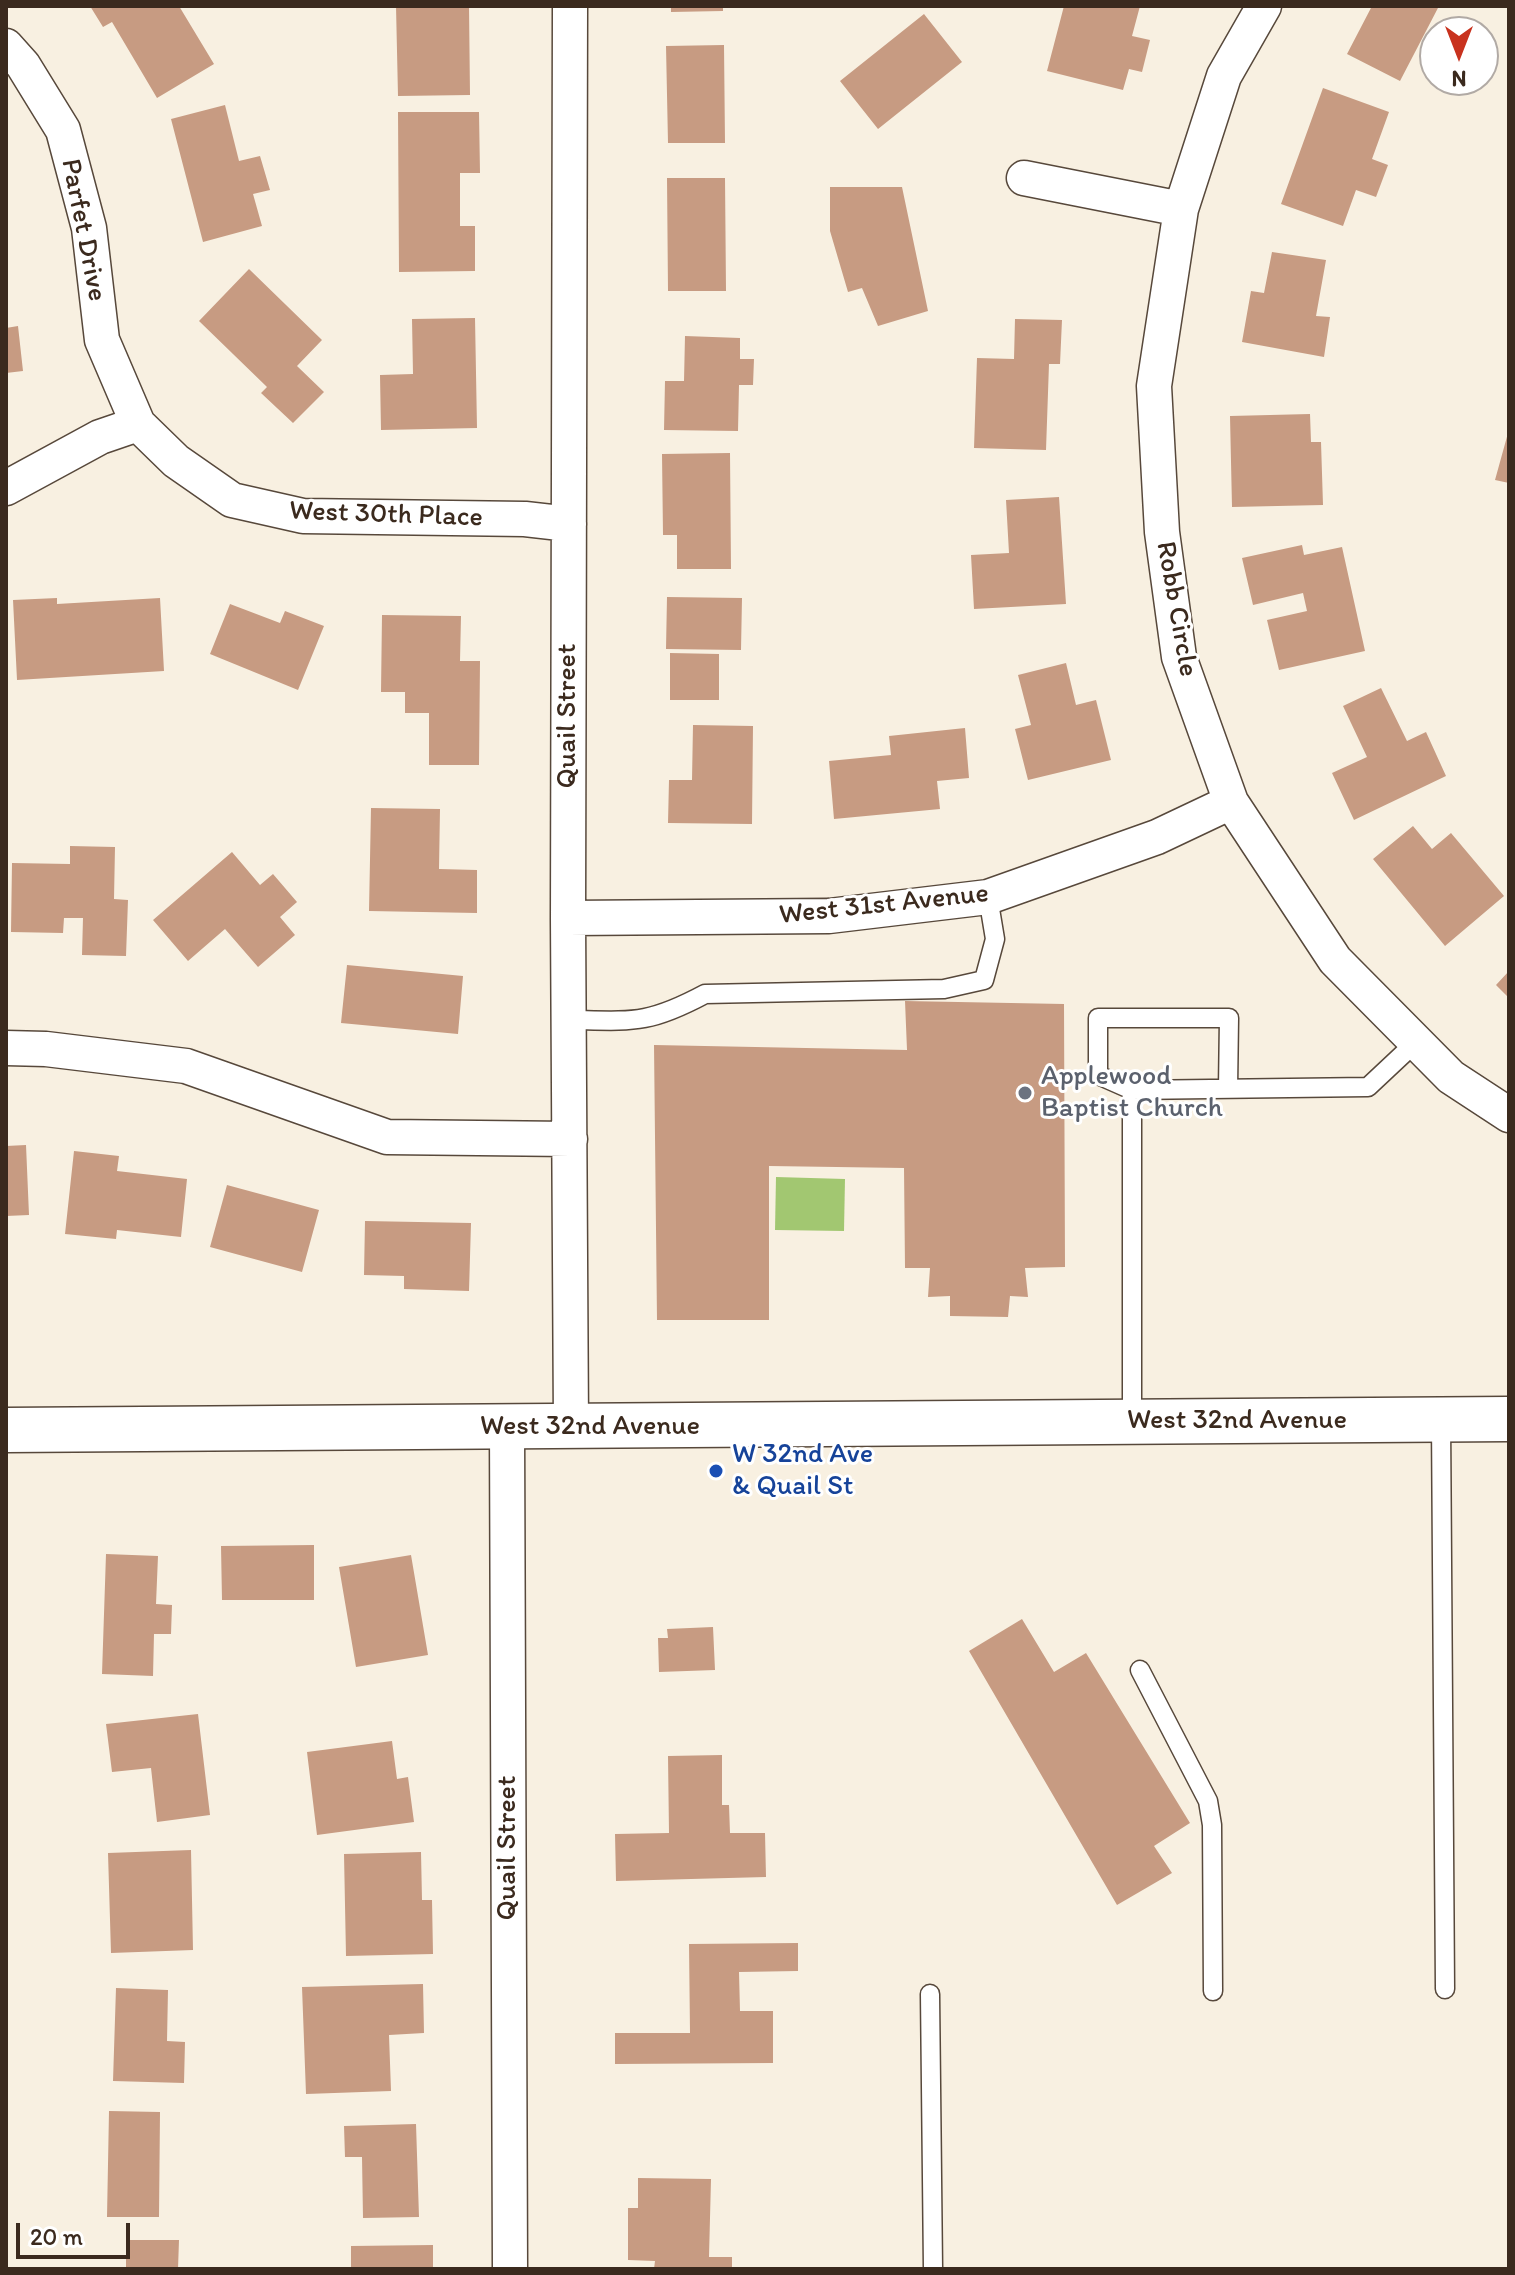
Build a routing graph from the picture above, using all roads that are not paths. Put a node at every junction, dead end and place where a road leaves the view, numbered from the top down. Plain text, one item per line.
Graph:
1 (570, 6) edge
2 (1264, 6) edge
3 (6, 46) edge
4 (1024, 178) dead end
5 (1181, 209) junction
6 (138, 424) junction
7 (6, 488) edge
8 (569, 524) junction
9 (1231, 802) junction
10 (988, 897) junction
11 (568, 918) junction
12 (569, 1020) junction
13 (1416, 1042) junction
14 (6, 1048) edge
15 (1228, 1089) junction
16 (1132, 1090) junction
17 (1509, 1115) edge
18 (570, 1139) junction
19 (1509, 1419) edge
20 (1441, 1420) junction
21 (1132, 1422) junction
22 (507, 1427) junction
23 (571, 1427) junction
24 (6, 1430) edge
25 (1140, 1670) dead end
26 (1445, 1989) dead end
27 (1213, 1991) dead end
28 (930, 1994) dead end
29 (510, 2269) edge
30 (933, 2269) edge

1 - 8 street, Quail Street
2 - 5 street, Robb Circle
3 - 6 street, Parfet Drive
4 - 5 street
5 - 9 street, Robb Circle
6 - 7 street
6 - 8 street, West 30th Place
8 - 11 street, Quail Street
9 - 10 street, West 31st Avenue
9 - 13 street, Robb Circle
10 - 11 street, West 31st Avenue
10 - 12 lane
11 - 12 street, Quail Street
12 - 18 street, Quail Street
13 - 15 lane
13 - 17 street, Robb Circle
14 - 18 street
15 - 16 lane
15 - 16 lane
16 - 21 lane
18 - 23 street, Quail Street
19 - 20 street, West 32nd Avenue
20 - 21 street, West 32nd Avenue
20 - 26 lane
21 - 23 street, West 32nd Avenue
22 - 23 street, West 32nd Avenue
22 - 24 street, West 32nd Avenue
22 - 29 street, Quail Street
25 - 27 lane
28 - 30 lane

